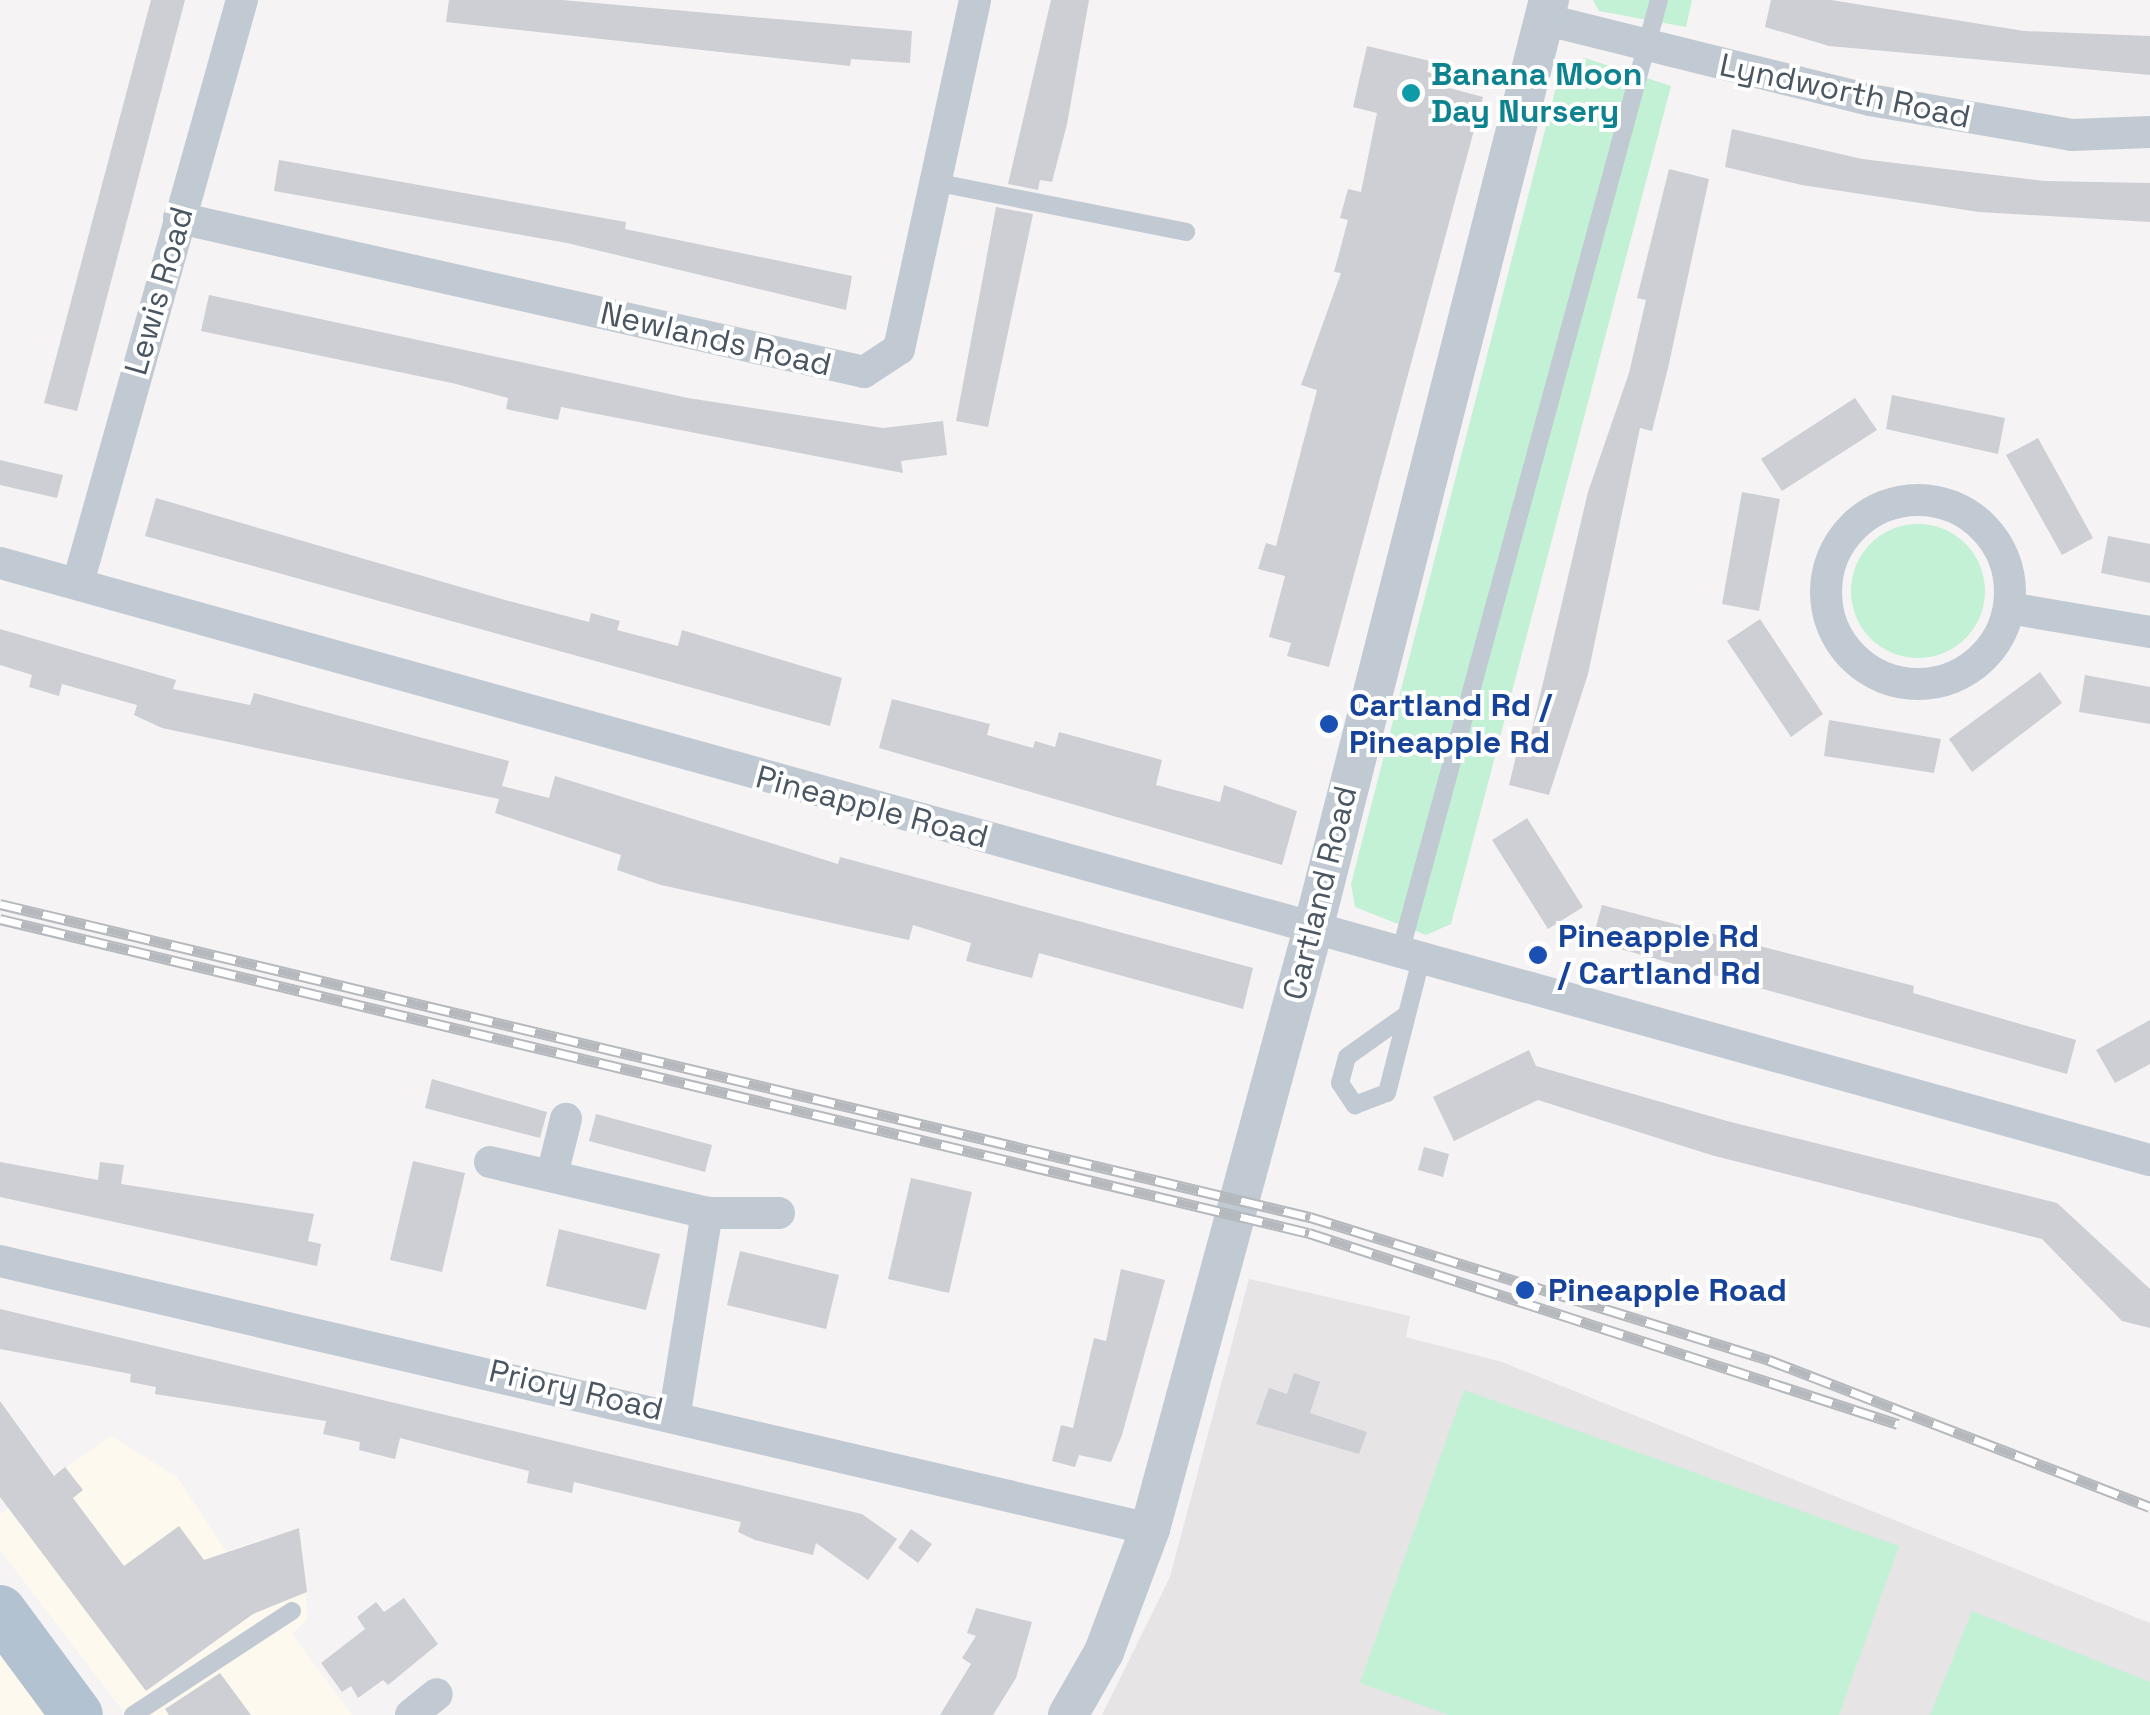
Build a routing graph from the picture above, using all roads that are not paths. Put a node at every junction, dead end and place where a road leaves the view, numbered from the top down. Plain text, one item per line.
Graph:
1 (242, 0) edge
2 (975, 0) edge
3 (1659, 0) edge
4 (1546, 9) edge
5 (1650, 49) junction
6 (2150, 132) edge
7 (938, 183) junction
8 (179, 218) junction
9 (1186, 232) dead end
10 (0, 563) edge
11 (78, 583) junction
12 (2010, 608) junction
13 (2150, 632) edge
14 (1313, 929) junction
15 (1411, 956) junction
16 (1406, 1015) junction
17 (566, 1119) dead end
18 (2150, 1160) edge
19 (490, 1162) dead end
20 (552, 1174) junction
21 (779, 1212) dead end
22 (707, 1213) junction
23 (0, 1260) edge
24 (675, 1412) junction
25 (1150, 1529) junction
26 (292, 1611) dead end
27 (4, 1622) edge
28 (438, 1694) dead end
29 (76, 1715) edge
30 (133, 1715) edge
31 (411, 1715) edge
32 (1068, 1715) edge

1 - 8 street, Lewis Road
2 - 7 street, Newlands Road
3 - 5 lane
4 - 5 street, Lyndworth Road
4 - 14 street, Cartland Road
5 - 6 street, Lyndworth Road
5 - 15 lane
7 - 8 street, Newlands Road
7 - 9 lane
8 - 11 street, Lewis Road
10 - 11 street, Pineapple Road
11 - 14 street, Pineapple Road
12 - 12 street
12 - 13 street
14 - 15 street, Pineapple Road
14 - 25 street, Cartland Road
15 - 16 lane
15 - 18 street, Pineapple Road
16 - 16 lane
17 - 20 street
19 - 20 street
20 - 22 street
21 - 22 street
22 - 24 street
23 - 24 street, Priory Road
24 - 25 street, Priory Road
25 - 32 street, Cartland Road
26 - 30 lane
27 - 29 main road
28 - 31 street

